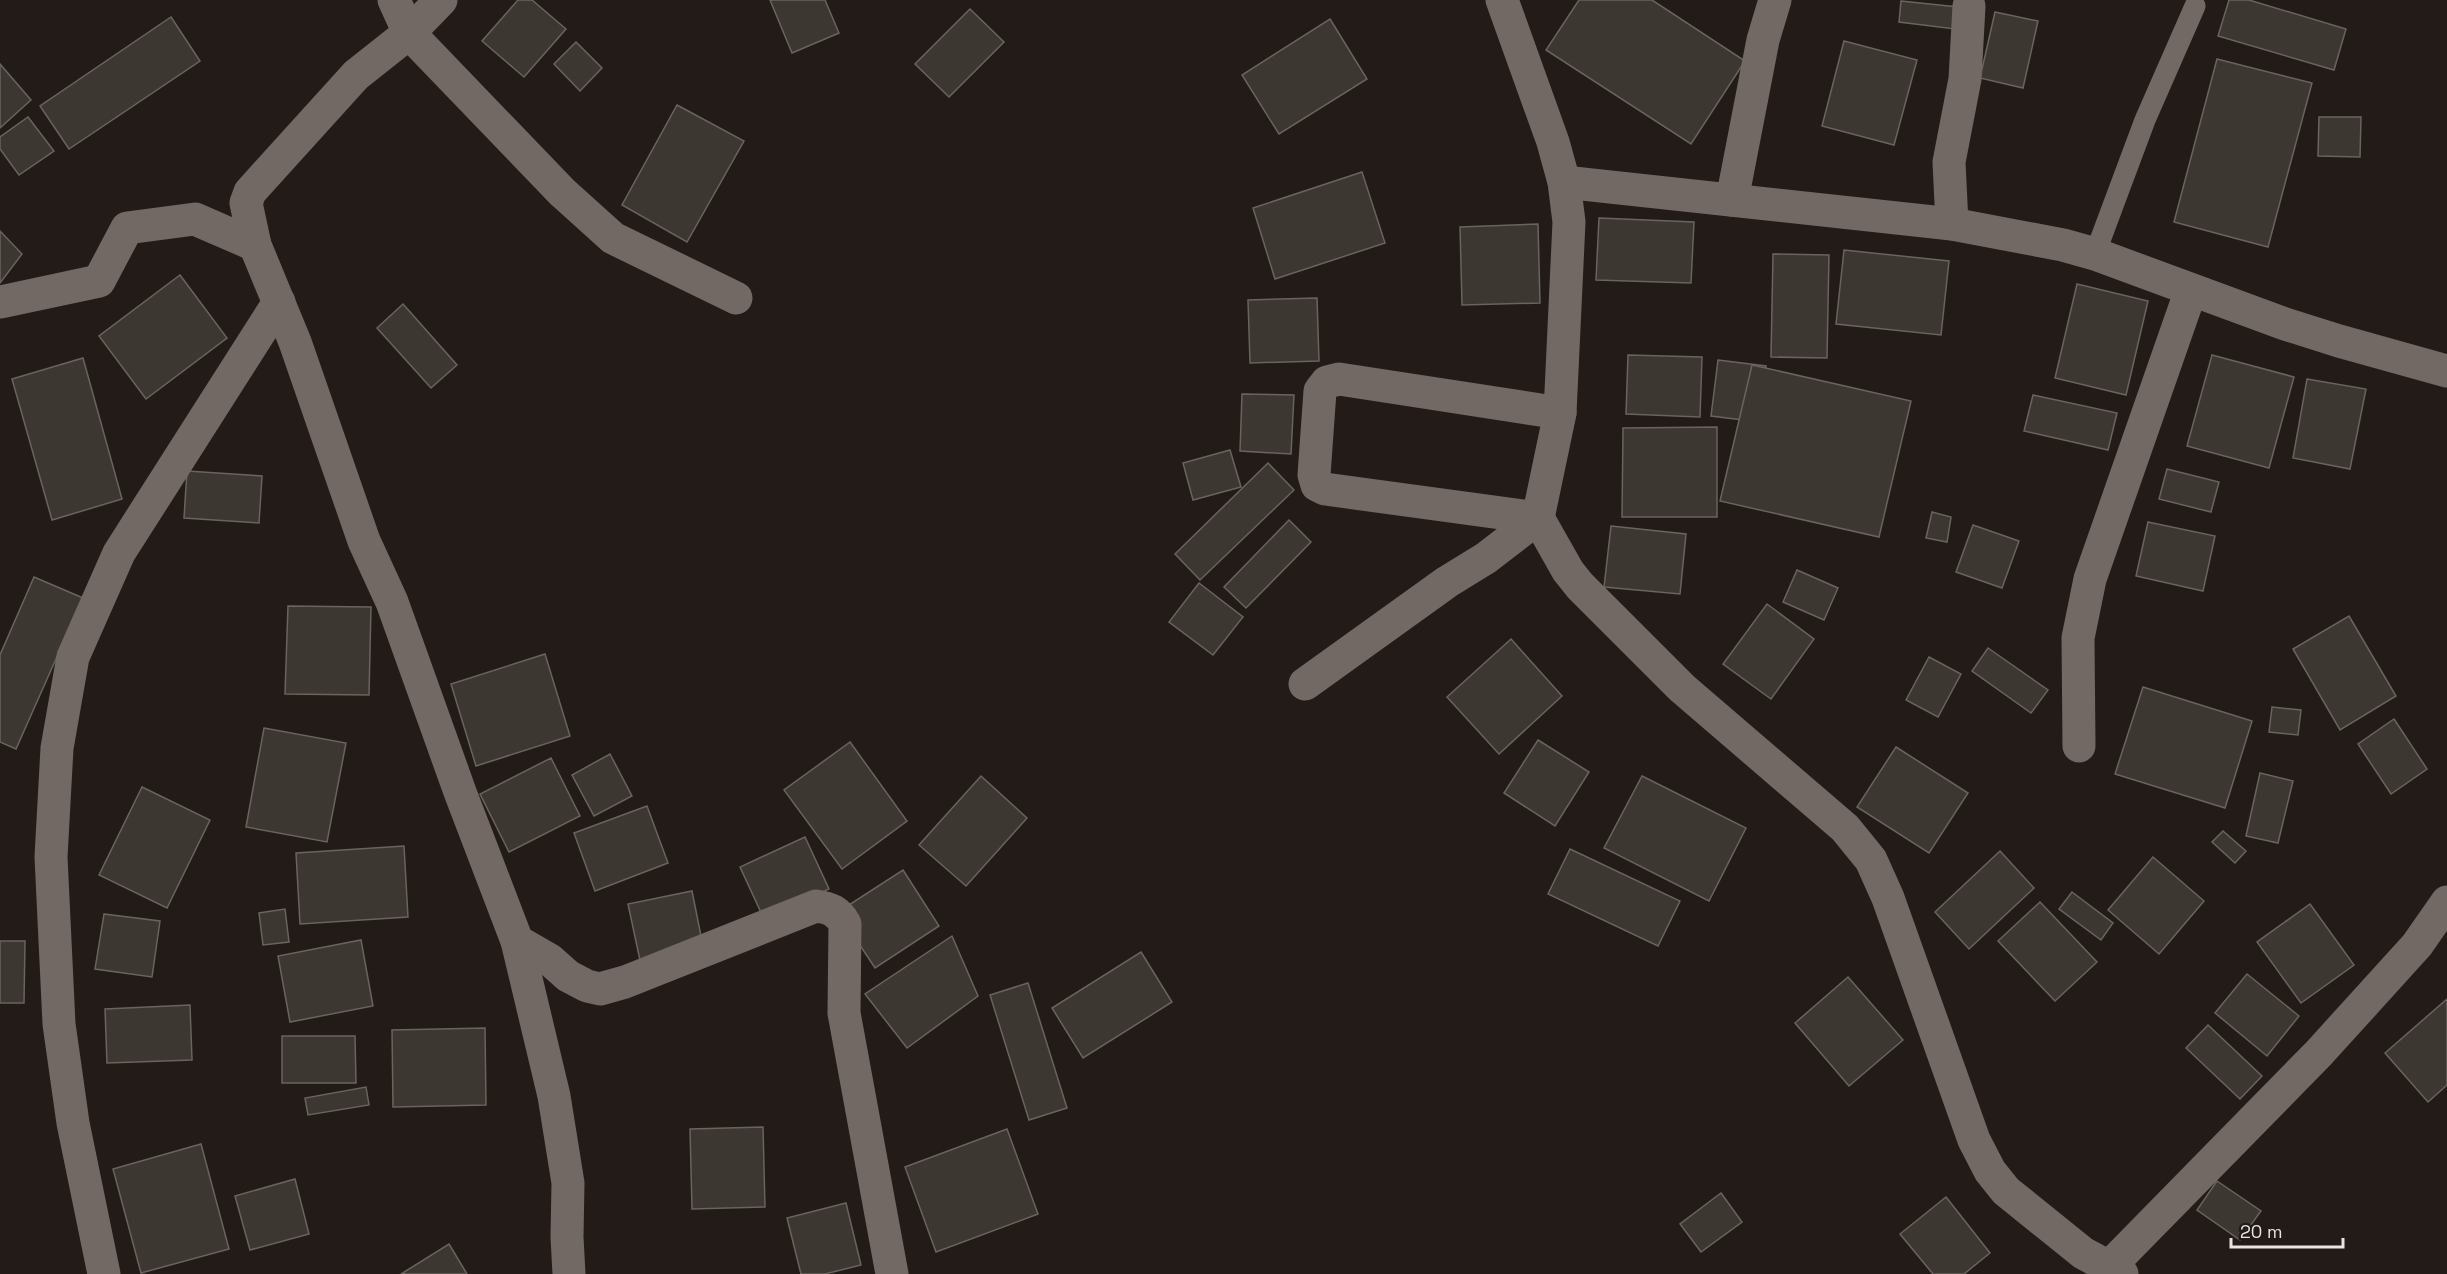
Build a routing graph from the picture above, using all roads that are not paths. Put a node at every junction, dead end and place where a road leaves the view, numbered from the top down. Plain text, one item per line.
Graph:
1 (394, 0) edge
2 (441, 0) edge
3 (1502, 0) edge
4 (1775, 0) edge
5 (1969, 6) dead end
6 (2195, 6) dead end
7 (409, 33) junction
8 (1564, 182) junction
9 (1732, 200) junction
10 (1952, 224) junction
11 (255, 245) junction
12 (2095, 254) junction
13 (2191, 290) junction
14 (736, 298) dead end
15 (0, 302) edge
16 (279, 302) junction
17 (2447, 371) edge
18 (1560, 413) junction
19 (1538, 518) junction
20 (1305, 684) dead end
21 (2079, 746) dead end
22 (2447, 902) edge
23 (517, 941) junction
24 (2115, 1271) edge
25 (104, 1274) edge
26 (568, 1274) edge
27 (892, 1274) edge

1 - 7 street
2 - 7 street
3 - 8 street
4 - 9 street
5 - 10 street
6 - 12 lane
7 - 11 street
7 - 14 street
8 - 9 street
8 - 18 street
9 - 10 street
10 - 12 street
11 - 15 street
11 - 16 street
12 - 13 street
13 - 17 street
13 - 21 street
16 - 23 street
16 - 25 street
18 - 19 street
18 - 19 street
19 - 20 street
19 - 24 street
22 - 24 street
23 - 26 street
23 - 27 street

